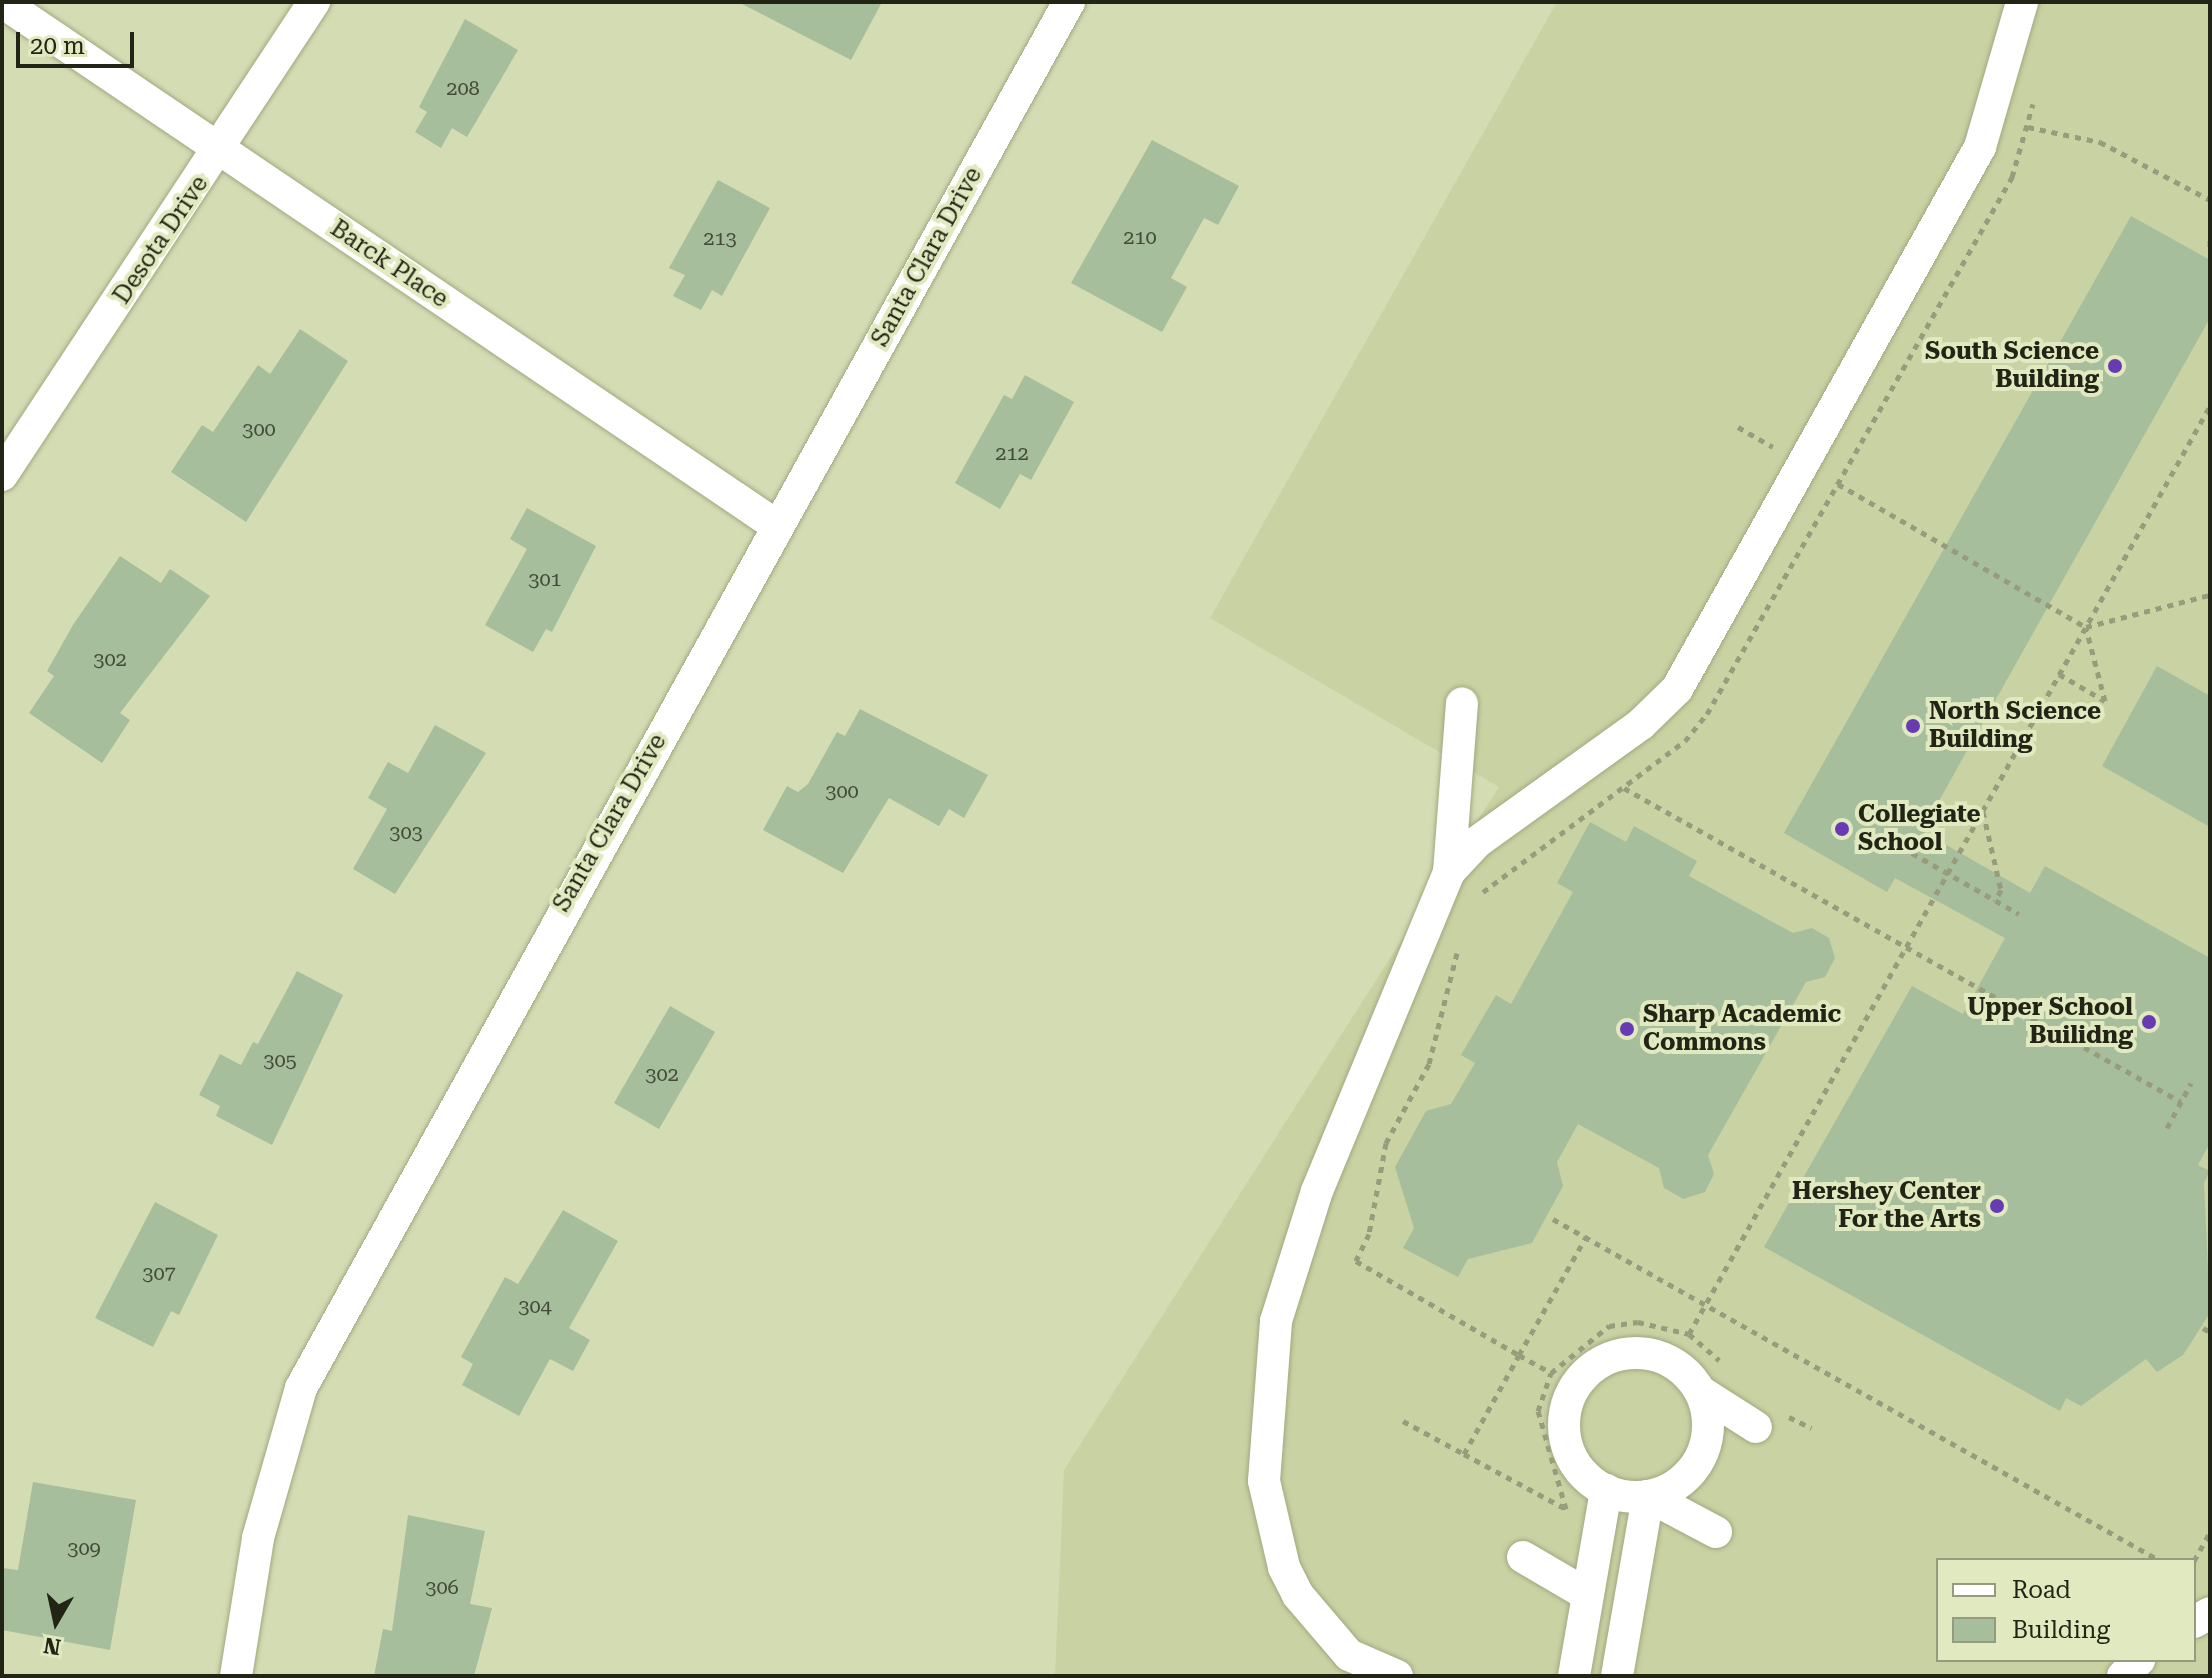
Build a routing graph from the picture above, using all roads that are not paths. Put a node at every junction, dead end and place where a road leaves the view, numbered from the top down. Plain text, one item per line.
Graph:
1 (2, 2) edge
2 (314, 2) edge
3 (1069, 2) edge
4 (2022, 2) edge
5 (223, 150) junction
6 (2, 475) edge
7 (777, 526) junction
8 (1462, 704) dead end
9 (1449, 872) junction
10 (1701, 1392) junction
11 (1756, 1427) dead end
12 (1606, 1490) junction
13 (1648, 1496) junction
14 (1716, 1532) dead end
15 (1523, 1557) dead end
16 (1588, 1595) junction
17 (236, 1676) edge
18 (1397, 1676) edge
19 (1574, 1676) edge
20 (1617, 1676) edge

1 - 5 street, Barck Place
2 - 5 street, Desota Drive
3 - 7 street, Santa Clara Drive
4 - 9 street
5 - 6 street, Desota Drive
5 - 7 street, Barck Place
7 - 17 street, Santa Clara Drive
8 - 9 street
9 - 18 street
10 - 11 street
10 - 12 street
10 - 13 street
12 - 13 street
12 - 16 street
13 - 14 street
13 - 20 street
15 - 16 street
16 - 19 street

